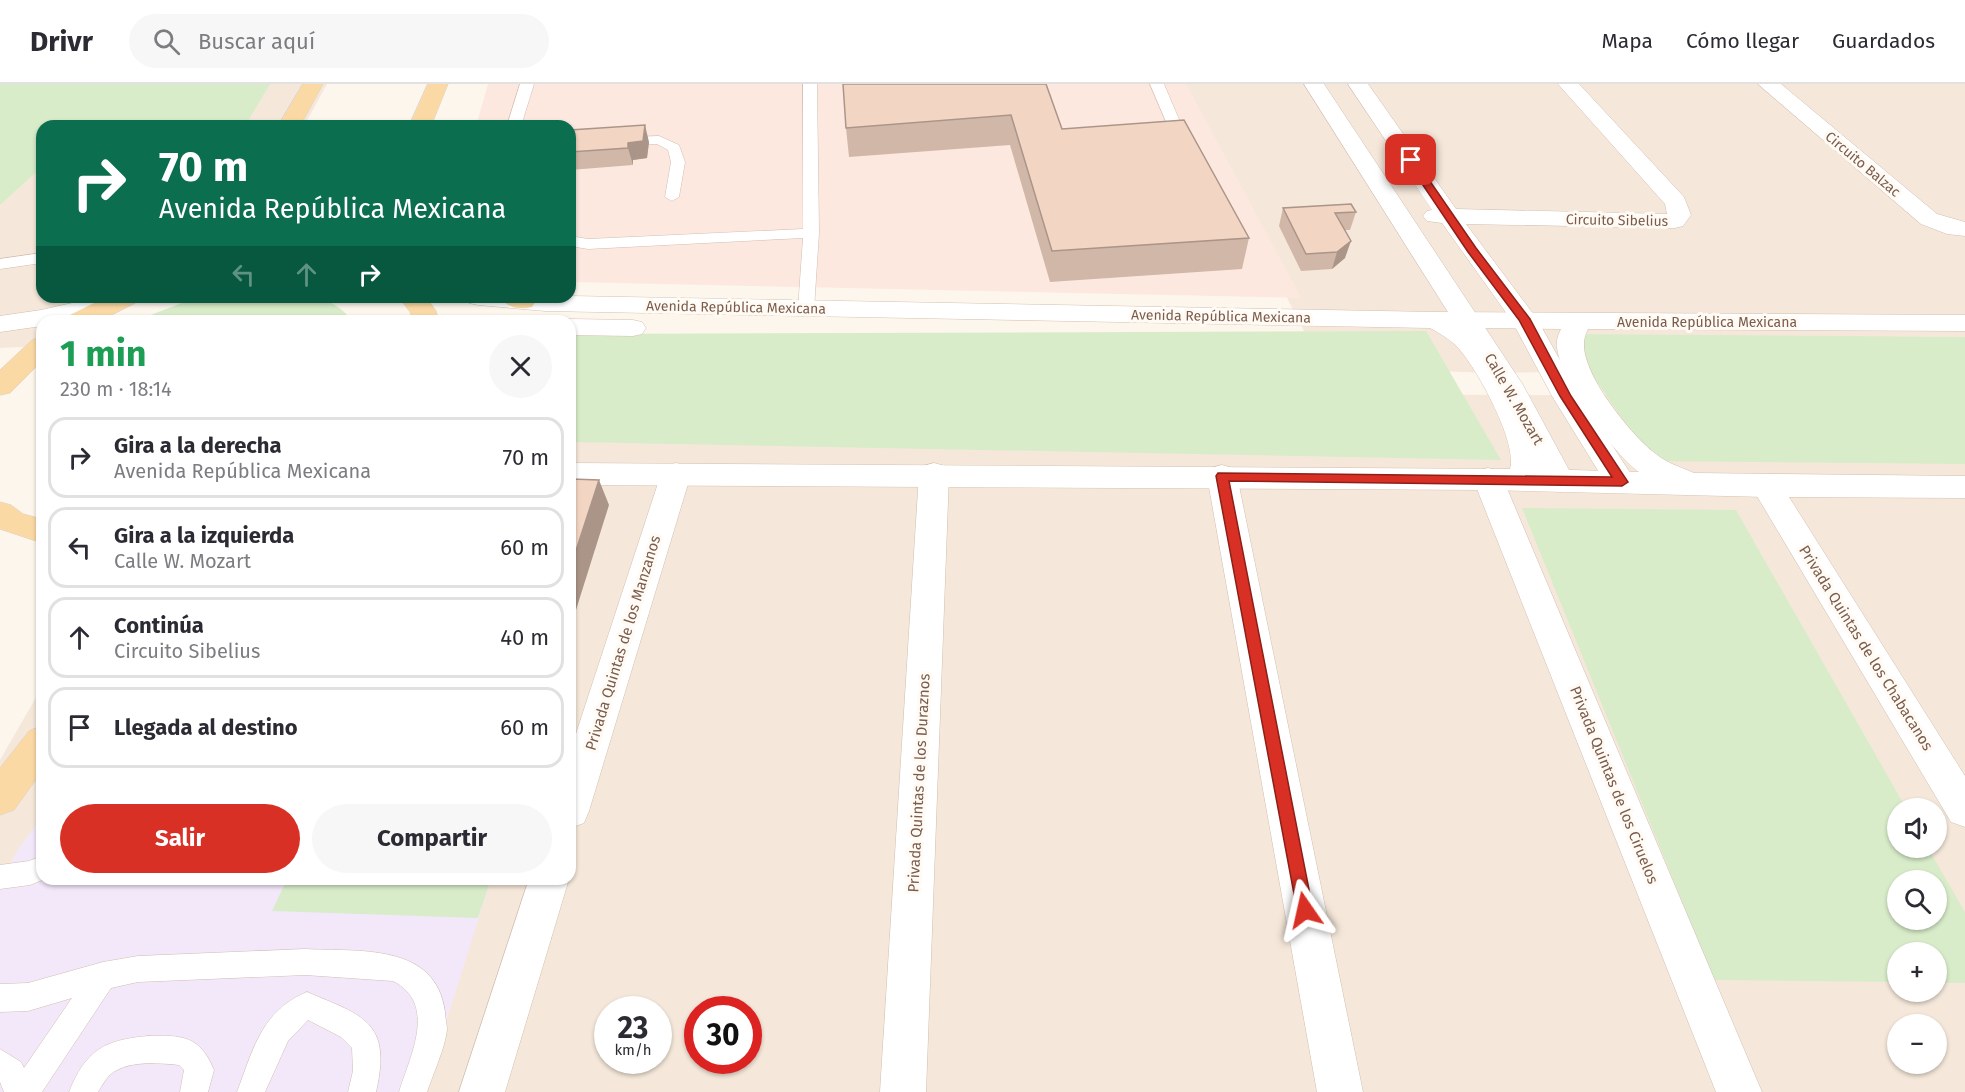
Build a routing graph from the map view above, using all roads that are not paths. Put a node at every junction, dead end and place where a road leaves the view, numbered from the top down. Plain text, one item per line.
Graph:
1 (313, 84) edge
2 (438, 84) edge
3 (527, 84) edge
4 (810, 84) edge
5 (1157, 84) edge
6 (1314, 84) edge
7 (1358, 84) edge
8 (1568, 84) edge
9 (1768, 84) edge
10 (422, 119) edge
11 (295, 120) edge
12 (516, 120) edge
13 (1174, 124) edge
14 (576, 144) edge
15 (672, 197) dead end
16 (1399, 216) junction
17 (1450, 217) junction
18 (1965, 229) edge
19 (811, 233) junction
20 (576, 242) edge
21 (36, 259) edge
22 (0, 264) edge
23 (576, 302) edge
24 (102, 303) edge
25 (114, 303) edge
26 (665, 306) junction
27 (806, 309) junction
28 (44, 315) edge
29 (91, 315) edge
30 (36, 317) edge
31 (1465, 319) junction
32 (1524, 319) junction
33 (1436, 320) junction
34 (1577, 321) junction
35 (1965, 323) edge
36 (0, 324) edge
37 (576, 327) edge
38 (36, 352) edge
39 (0, 386) edge
40 (576, 454) edge
41 (576, 474) edge
42 (616, 474) junction
43 (676, 474) junction
44 (934, 474) junction
45 (1222, 476) junction
46 (1505, 479) junction
47 (1560, 481) junction
48 (1622, 482) junction
49 (1690, 484) junction
50 (1766, 486) junction
51 (1965, 487) edge
52 (0, 513) edge
53 (36, 529) edge
54 (36, 750) edge
55 (576, 792) edge
56 (0, 798) edge
57 (1965, 810) edge
58 (36, 870) edge
59 (0, 878) edge
60 (547, 885) edge
61 (103, 976) junction
62 (0, 998) edge
63 (0, 1063) edge
64 (18, 1092) edge
65 (25, 1092) edge
66 (82, 1092) edge
67 (194, 1092) edge
68 (251, 1092) edge
69 (362, 1092) edge
70 (413, 1092) edge
71 (482, 1092) edge
72 (903, 1092) edge
73 (1340, 1092) edge
74 (1739, 1092) edge

1 - 11 main road
2 - 10 main road
3 - 12 lane
4 - 19 lane
5 - 13 lane
6 - 16 street
7 - 17 street
8 - 17 street, Circuito Sibelius
9 - 18 street, Circuito Balzac
14 - 15 lane
16 - 17 street, Circuito Sibelius
16 - 31 street
17 - 32 street
19 - 20 lane
19 - 27 lane
21 - 22 lane
23 - 26 street, Avenida República Mexicana
24 - 28 street
25 - 29 main road
26 - 27 street, Avenida República Mexicana
26 - 37 street
27 - 33 street, Avenida República Mexicana
30 - 36 street
31 - 32 street, Avenida República Mexicana
31 - 33 street, Avenida República Mexicana
31 - 47 street, Calle W. Mozart
32 - 34 street, Avenida República Mexicana
32 - 48 street
33 - 46 street
34 - 35 street, Avenida República Mexicana
34 - 49 street
38 - 39 main road
40 - 42 street
41 - 42 street
42 - 43 street
43 - 44 street
43 - 55 street, Privada Quintas de los Manzanos
44 - 45 street
44 - 72 street, Privada Quintas de los Duraznos
45 - 46 street
45 - 73 street
46 - 47 street
46 - 74 street, Privada Quintas de los Ciruelos
47 - 48 street
48 - 49 street
49 - 50 street
50 - 51 street
50 - 57 street, Privada Quintas de los Chabacanos
52 - 53 main road
54 - 56 main road
58 - 59 lane
60 - 71 street
61 - 62 lane
61 - 65 lane
61 - 70 lane
63 - 64 lane
66 - 67 lane
68 - 69 lane

